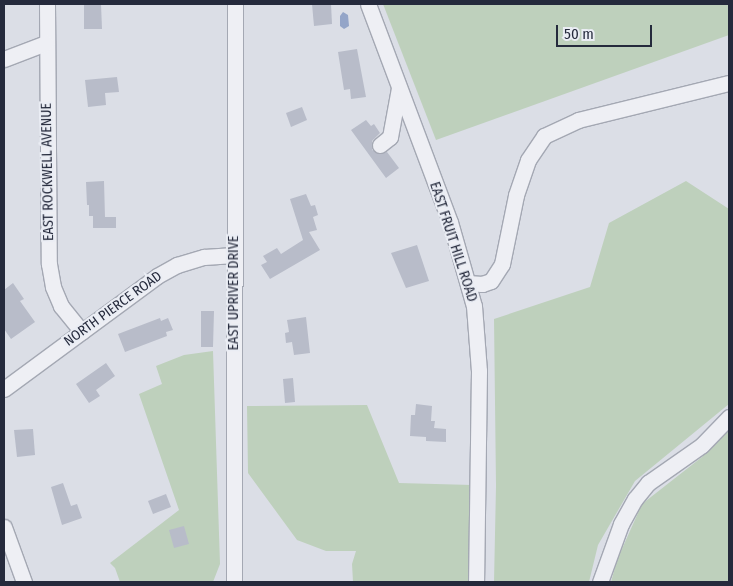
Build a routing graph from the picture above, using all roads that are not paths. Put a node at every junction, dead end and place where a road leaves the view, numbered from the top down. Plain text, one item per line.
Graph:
1 (47, 4) edge
2 (235, 4) edge
3 (368, 4) edge
4 (46, 43) junction
5 (4, 59) edge
6 (729, 83) edge
7 (399, 88) junction
8 (380, 145) dead end
9 (234, 255) junction
10 (468, 282) junction
11 (82, 332) junction
12 (4, 389) edge
13 (729, 417) edge
14 (4, 527) edge
15 (24, 582) edge
16 (234, 582) edge
17 (476, 582) edge
18 (600, 582) edge

1 - 4 street, EAST ROCKWELL AVENUE
2 - 9 street, EAST UPRIVER DRIVE
3 - 7 street, EAST FRUIT HILL ROAD
4 - 5 street
4 - 11 street, EAST ROCKWELL AVENUE
6 - 10 street
7 - 8 street
7 - 10 street, EAST FRUIT HILL ROAD
9 - 11 street, NORTH PIERCE ROAD
9 - 16 street, EAST UPRIVER DRIVE
10 - 17 street, EAST FRUIT HILL ROAD
11 - 12 street, NORTH PIERCE ROAD
13 - 18 street
14 - 15 street

